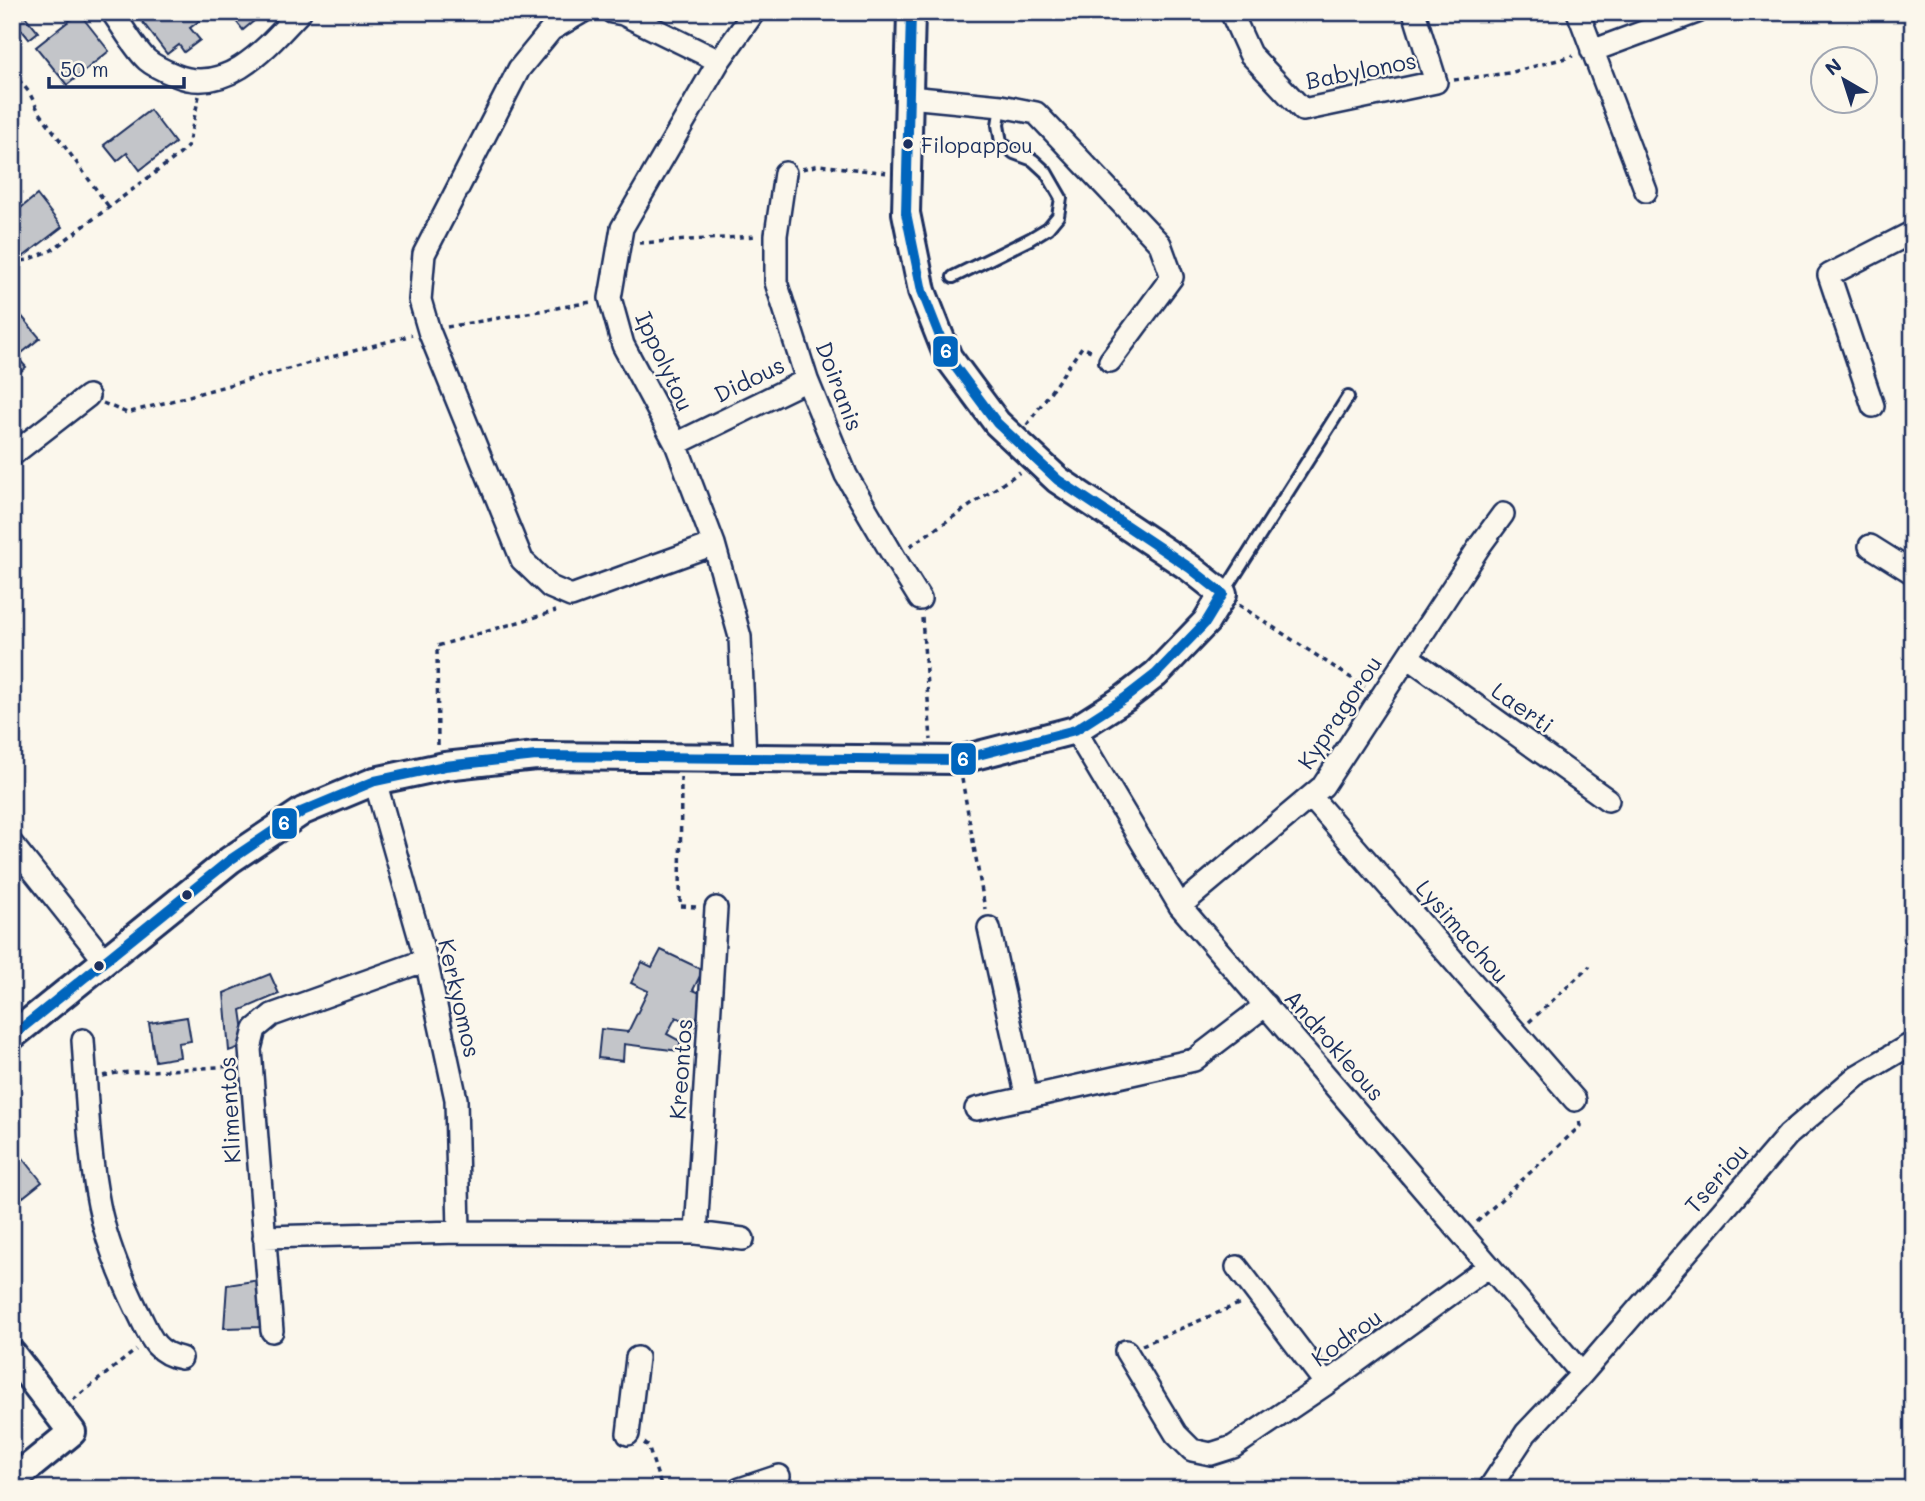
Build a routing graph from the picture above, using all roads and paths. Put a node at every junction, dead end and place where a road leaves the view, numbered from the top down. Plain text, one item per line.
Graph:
1 (112, 12) edge
2 (300, 12) edge
3 (582, 12) edge
4 (612, 12) edge
5 (754, 12) edge
6 (911, 12) edge
7 (1231, 12) edge
8 (1414, 12) edge
9 (1578, 12) edge
10 (1697, 12) edge
11 (1592, 51) junction
12 (719, 61) junction
13 (12, 72) edge
14 (202, 81) junction
15 (1436, 82) junction
16 (909, 97) junction
17 (1001, 106) junction
18 (785, 173) joint
19 (907, 176) junction
20 (1646, 191) dead end
21 (109, 207) junction
22 (1913, 232) edge
23 (776, 235) junction
24 (619, 244) junction
25 (12, 262) edge
26 (953, 277) dead end
27 (610, 298) junction
28 (429, 331) junction
29 (1110, 361) joint
30 (807, 380) junction
31 (89, 396) joint
32 (1348, 397) dead end
33 (1873, 406) dead end
34 (1016, 441) junction
35 (676, 444) junction
36 (12, 455) edge
37 (1037, 460) junction
38 (1503, 514) dead end
39 (714, 544) junction
40 (1870, 546) dead end
41 (894, 557) junction
42 (1913, 573) edge
43 (562, 592) junction
44 (1223, 594) junction
45 (920, 598) joint
46 (1408, 657) junction
47 (1381, 697) junction
48 (1075, 730) junction
49 (681, 757) junction
50 (745, 758) junction
51 (932, 759) junction
52 (959, 760) junction
53 (438, 768) junction
54 (375, 781) junction
55 (1311, 797) junction
56 (1608, 800) dead end
57 (12, 844) edge
58 (1180, 906) junction
59 (716, 908) joint
60 (989, 929) joint
61 (426, 960) junction
62 (104, 961) junction
63 (1591, 966) dead end
64 (1266, 1005) junction
65 (1518, 1033) junction
66 (12, 1036) edge
67 (83, 1040) dead end
68 (1913, 1043) edge
69 (251, 1065) junction
70 (86, 1079) junction
71 (1027, 1098) junction
72 (1575, 1100) joint
73 (976, 1109) dead end
74 (459, 1232) junction
75 (696, 1233) junction
76 (1462, 1235) junction
77 (264, 1237) junction
78 (743, 1239) dead end
79 (1489, 1266) junction
80 (1237, 1267) dead end
81 (1259, 1296) junction
82 (272, 1331) dead end
83 (151, 1338) junction
84 (1126, 1351) joint
85 (12, 1354) edge
86 (181, 1358) dead end
87 (637, 1358) dead end
88 (1582, 1374) junction
89 (1326, 1384) junction
90 (64, 1422) junction
91 (628, 1434) joint
92 (779, 1476) dead end
93 (12, 1481) edge
94 (662, 1489) edge
95 (740, 1489) edge
96 (1489, 1489) edge

1 - 14 street
2 - 14 street
3 - 28 street
4 - 12 street
5 - 12 street, Ippolytou
6 - 16 street
7 - 15 street, Babylonos
8 - 15 street, Babylonos
9 - 11 street
10 - 11 street
11 - 15 path
11 - 20 street
12 - 24 street, Ippolytou
13 - 21 path
14 - 21 path
16 - 17 street
16 - 19 street
17 - 26 lane
17 - 29 street
18 - 19 path
18 - 23 street, Doiranis
19 - 34 street
21 - 25 path
22 - 33 street
23 - 24 path
23 - 30 street, Doiranis
24 - 27 street, Ippolytou
27 - 28 path
27 - 35 street, Ippolytou
28 - 31 path
28 - 43 street
29 - 34 path
30 - 35 street, Didous
30 - 41 street, Doiranis
31 - 36 street
32 - 44 lane
34 - 37 street
35 - 39 street, Ippolytou
37 - 41 path
37 - 44 street
38 - 46 street, Kypragorou
39 - 43 street
39 - 50 street, Ippolytou
40 - 42 street
41 - 45 street, Doiranis
43 - 53 path
44 - 47 path
44 - 48 street
45 - 51 path
46 - 47 street, Kypragorou
46 - 56 street, Laerti
47 - 55 street, Kypragorou
48 - 52 street
48 - 58 street, Androkleous
49 - 50 street
49 - 53 street
49 - 59 path
50 - 51 street
51 - 52 street
52 - 60 path
53 - 54 street
54 - 61 street, Kerkyomos
54 - 62 street
55 - 58 street, Kypragorou
55 - 65 street, Lysimachou
57 - 62 street
58 - 64 street, Androkleous
59 - 75 street, Kreontos
60 - 71 street
61 - 69 street, Klimentos
61 - 74 street, Kerkyomos
62 - 66 street
63 - 65 path
64 - 71 street
64 - 76 street, Androkleous
65 - 72 street, Lysimachou
67 - 70 street
68 - 88 street, Tseriou
69 - 70 path
69 - 77 street, Klimentos
70 - 83 street
71 - 73 street
72 - 76 path
74 - 75 street
74 - 77 street
75 - 78 street
76 - 79 street, Androkleous
77 - 82 street, Klimentos
79 - 88 street, Androkleous
79 - 89 street, Kodrou
80 - 81 street
81 - 84 path
81 - 89 street
83 - 86 street
83 - 90 path
84 - 89 street, Kodrou
85 - 90 street
87 - 91 street
88 - 96 street, Tseriou
90 - 93 street
91 - 94 path
92 - 95 street

